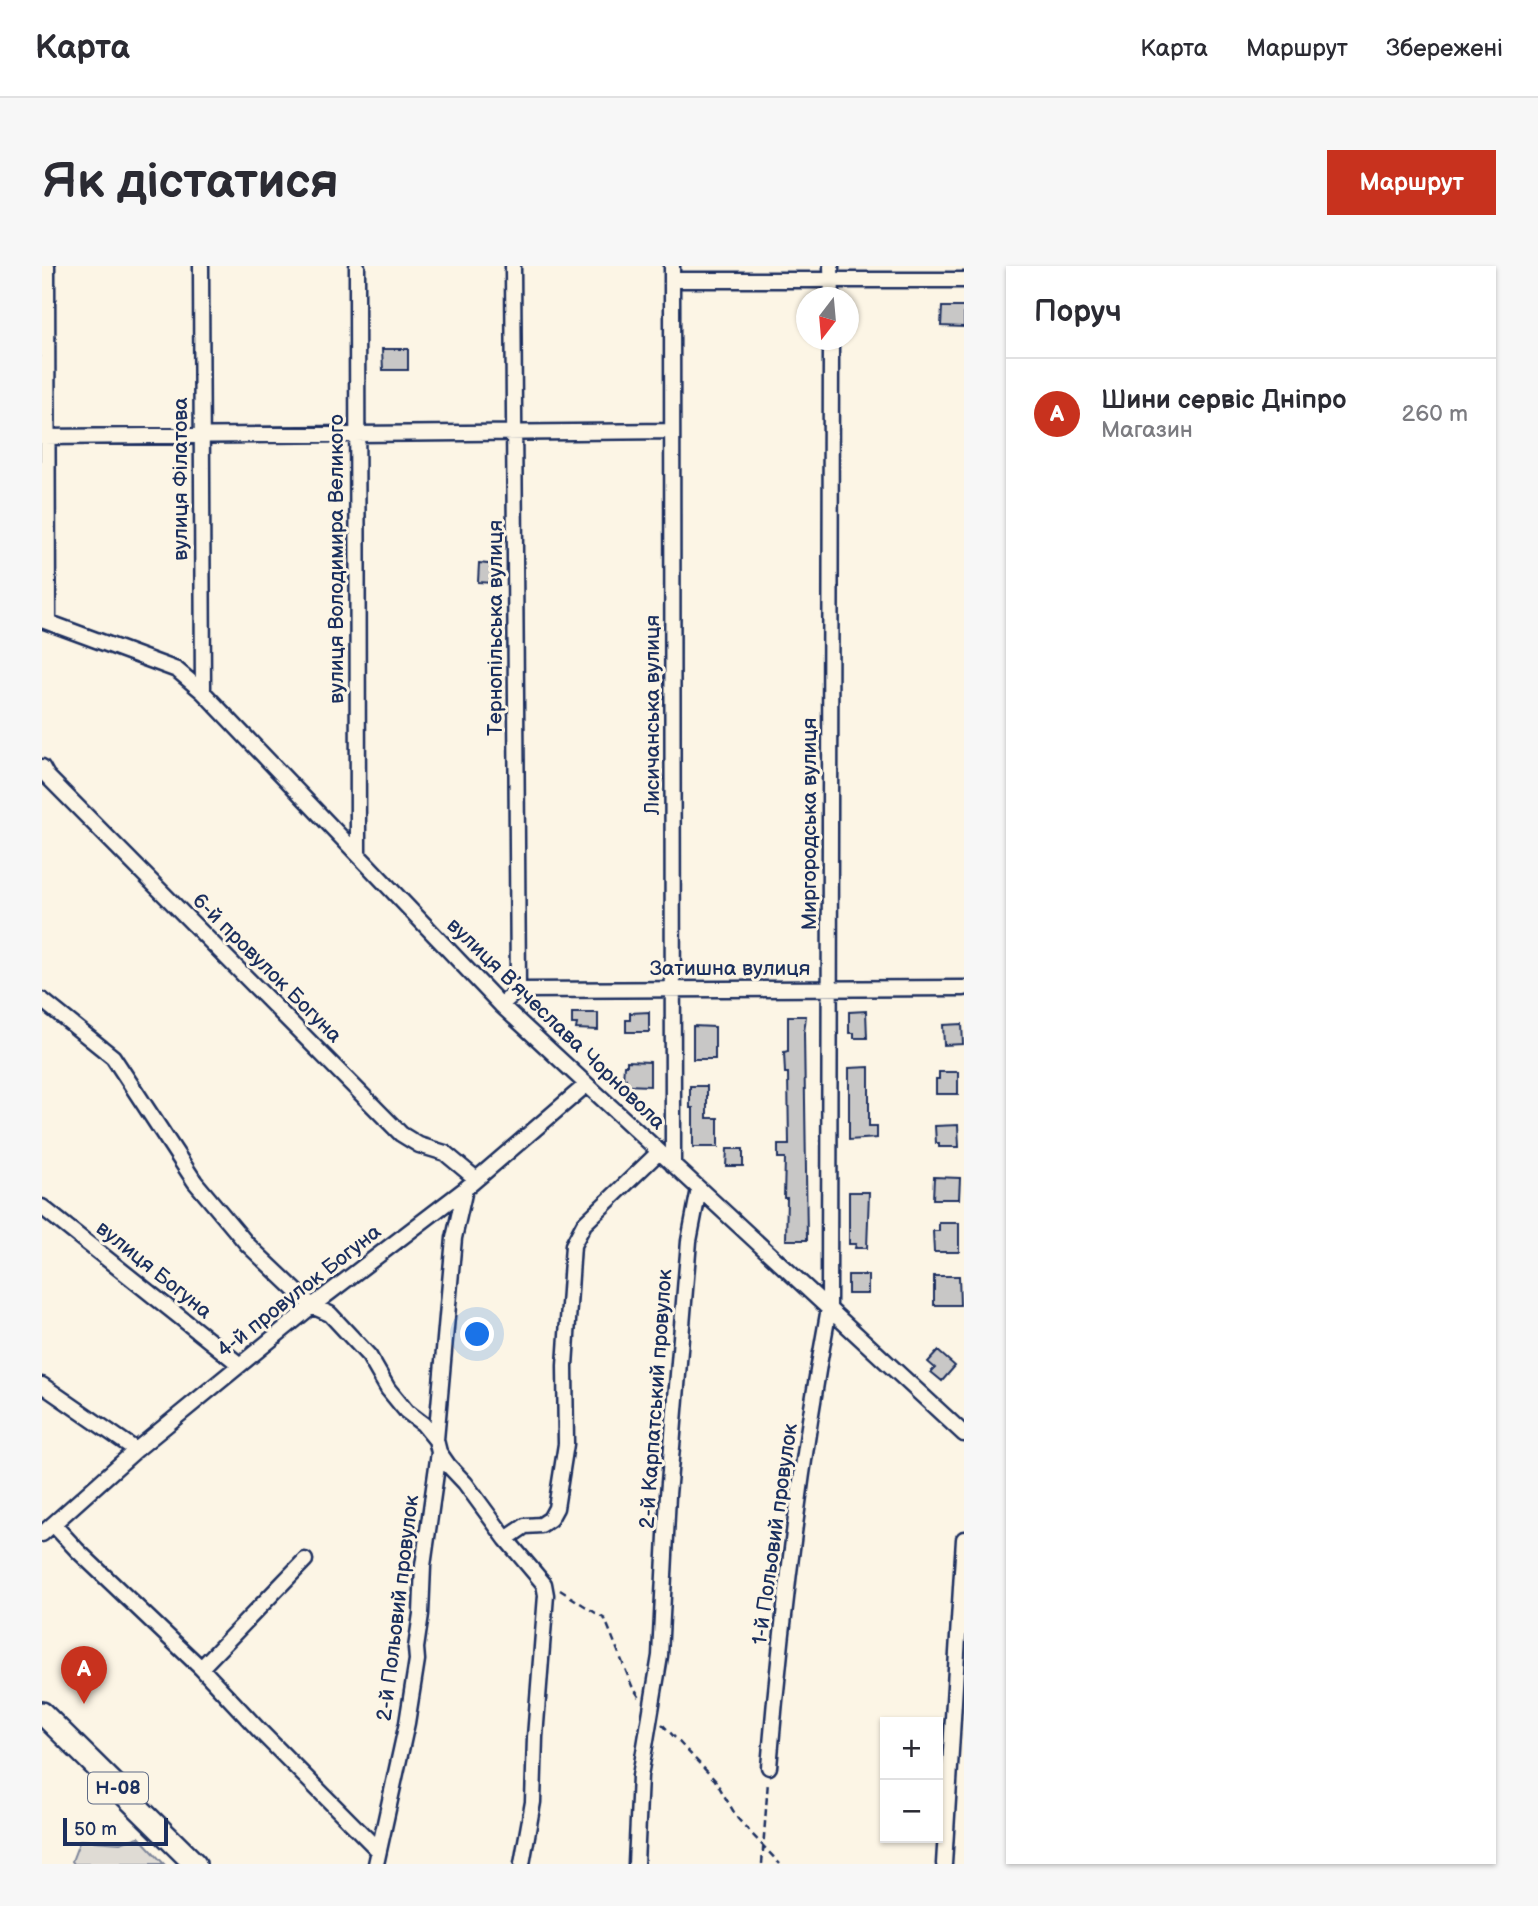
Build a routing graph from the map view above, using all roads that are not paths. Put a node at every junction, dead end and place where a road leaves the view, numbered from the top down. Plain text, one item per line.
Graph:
1 (47, 266) edge
2 (201, 266) edge
3 (357, 266) edge
4 (513, 266) edge
5 (672, 273) edge
6 (832, 273) edge
7 (964, 280) edge
8 (831, 350) edge
9 (672, 431) junction
10 (514, 433) junction
11 (356, 434) junction
12 (201, 436) junction
13 (45, 437) edge
14 (45, 620) edge
15 (203, 692) junction
16 (42, 767) edge
17 (358, 852) junction
18 (964, 988) edge
19 (831, 989) junction
20 (518, 990) junction
21 (673, 990) junction
22 (42, 1000) edge
23 (501, 1005) junction
24 (586, 1085) junction
25 (658, 1153) junction
26 (673, 1165) junction
27 (470, 1184) junction
28 (699, 1189) junction
29 (42, 1208) edge
30 (312, 1306) junction
31 (829, 1308) junction
32 (240, 1365) junction
33 (42, 1385) edge
34 (964, 1434) edge
35 (437, 1446) junction
36 (136, 1450) junction
37 (47, 1529) edge
38 (506, 1539) junction
39 (964, 1539) edge
40 (305, 1560) dead end
41 (201, 1668) junction
42 (42, 1713) edge
43 (769, 1767) road end
44 (377, 1857) edge
45 (195, 1864) edge
46 (522, 1864) edge
47 (636, 1864) edge
48 (944, 1864) edge

1 - 13 street
2 - 12 street, вулиця Філатова
3 - 11 street, вулиця Володимира Великого
4 - 10 street, Тернопільська вулиця
5 - 6 street
5 - 9 street, Лисичанська вулиця
6 - 7 street
8 - 19 street, Миргородська вулиця
9 - 10 street
9 - 21 street, Лисичанська вулиця
10 - 11 street
10 - 20 street, Тернопільська вулиця
11 - 12 street
11 - 17 street, вулиця Володимира Великого
12 - 13 street
12 - 15 street, вулиця Філатова
13 - 14 street
14 - 15 street, вулиця Вʼячеслава Чорновола
15 - 17 street, вулиця Вʼячеслава Чорновола
16 - 27 street, 6-й провулок Богуна
17 - 23 street, вулиця Вʼячеслава Чорновола
18 - 19 street, Затишна вулиця
19 - 21 street, Затишна вулиця
19 - 31 street, Миргородська вулиця
20 - 21 street, Затишна вулиця
20 - 23 street
21 - 26 street, Лисичанська вулиця
22 - 30 street
23 - 24 street, вулиця Вʼячеслава Чорновола
24 - 25 street, вулиця Вʼячеслава Чорновола
24 - 27 street, 4-й провулок Богуна
25 - 26 street, вулиця Вʼячеслава Чорновола
25 - 38 street
26 - 28 street, вулиця Вʼячеслава Чорновола
27 - 30 street, 4-й провулок Богуна
27 - 35 street, 2-й Польовий провулок
28 - 31 street, вулиця Вʼячеслава Чорновола
28 - 47 street, 2-й Карпатський провулок
29 - 32 street, вулиця Богуна
30 - 32 street, 4-й провулок Богуна
30 - 35 street
31 - 34 street, вулиця Вʼячеслава Чорновола
31 - 43 street, 1-й Польовий провулок
32 - 36 street, 4-й провулок Богуна
33 - 36 street
35 - 38 street
35 - 44 street, 2-й Польовий провулок
36 - 37 street, 4-й провулок Богуна
37 - 41 street
38 - 46 street
39 - 48 street
40 - 41 street
41 - 44 street
42 - 45 main road, Н-08

